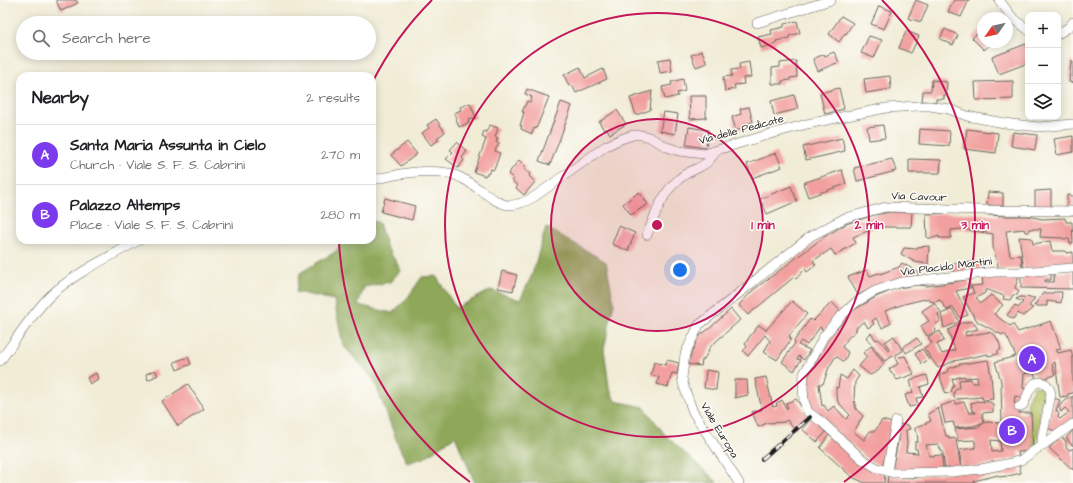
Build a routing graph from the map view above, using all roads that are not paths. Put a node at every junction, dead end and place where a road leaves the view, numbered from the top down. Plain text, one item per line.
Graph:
1 (831, 0) edge
2 (999, 0) edge
3 (1073, 22) edge
4 (757, 23) dead end
5 (1025, 28) edge
6 (1061, 32) edge
7 (1073, 124) edge
8 (715, 151) junction
9 (376, 179) edge
10 (1073, 211) edge
11 (647, 235) dead end
12 (132, 244) edge
13 (1073, 268) edge
14 (0, 361) edge
15 (684, 387) joint
16 (1019, 407) dead end
17 (896, 421) dead end
18 (1073, 424) edge
19 (1043, 446) junction
20 (887, 471) junction
21 (739, 483) edge

1 - 4 street
2 - 5 street
3 - 6 street
7 - 8 street, Via delle Pedicate
8 - 9 street, Via delle Pedicate
8 - 11 street
10 - 15 street, Via Cavour
12 - 14 street
13 - 20 street, Via Placido Martini
15 - 21 street, Viale Europa
16 - 19 street
17 - 20 street
18 - 19 street, Via Placido Martini
19 - 20 street, Via Placido Martini

